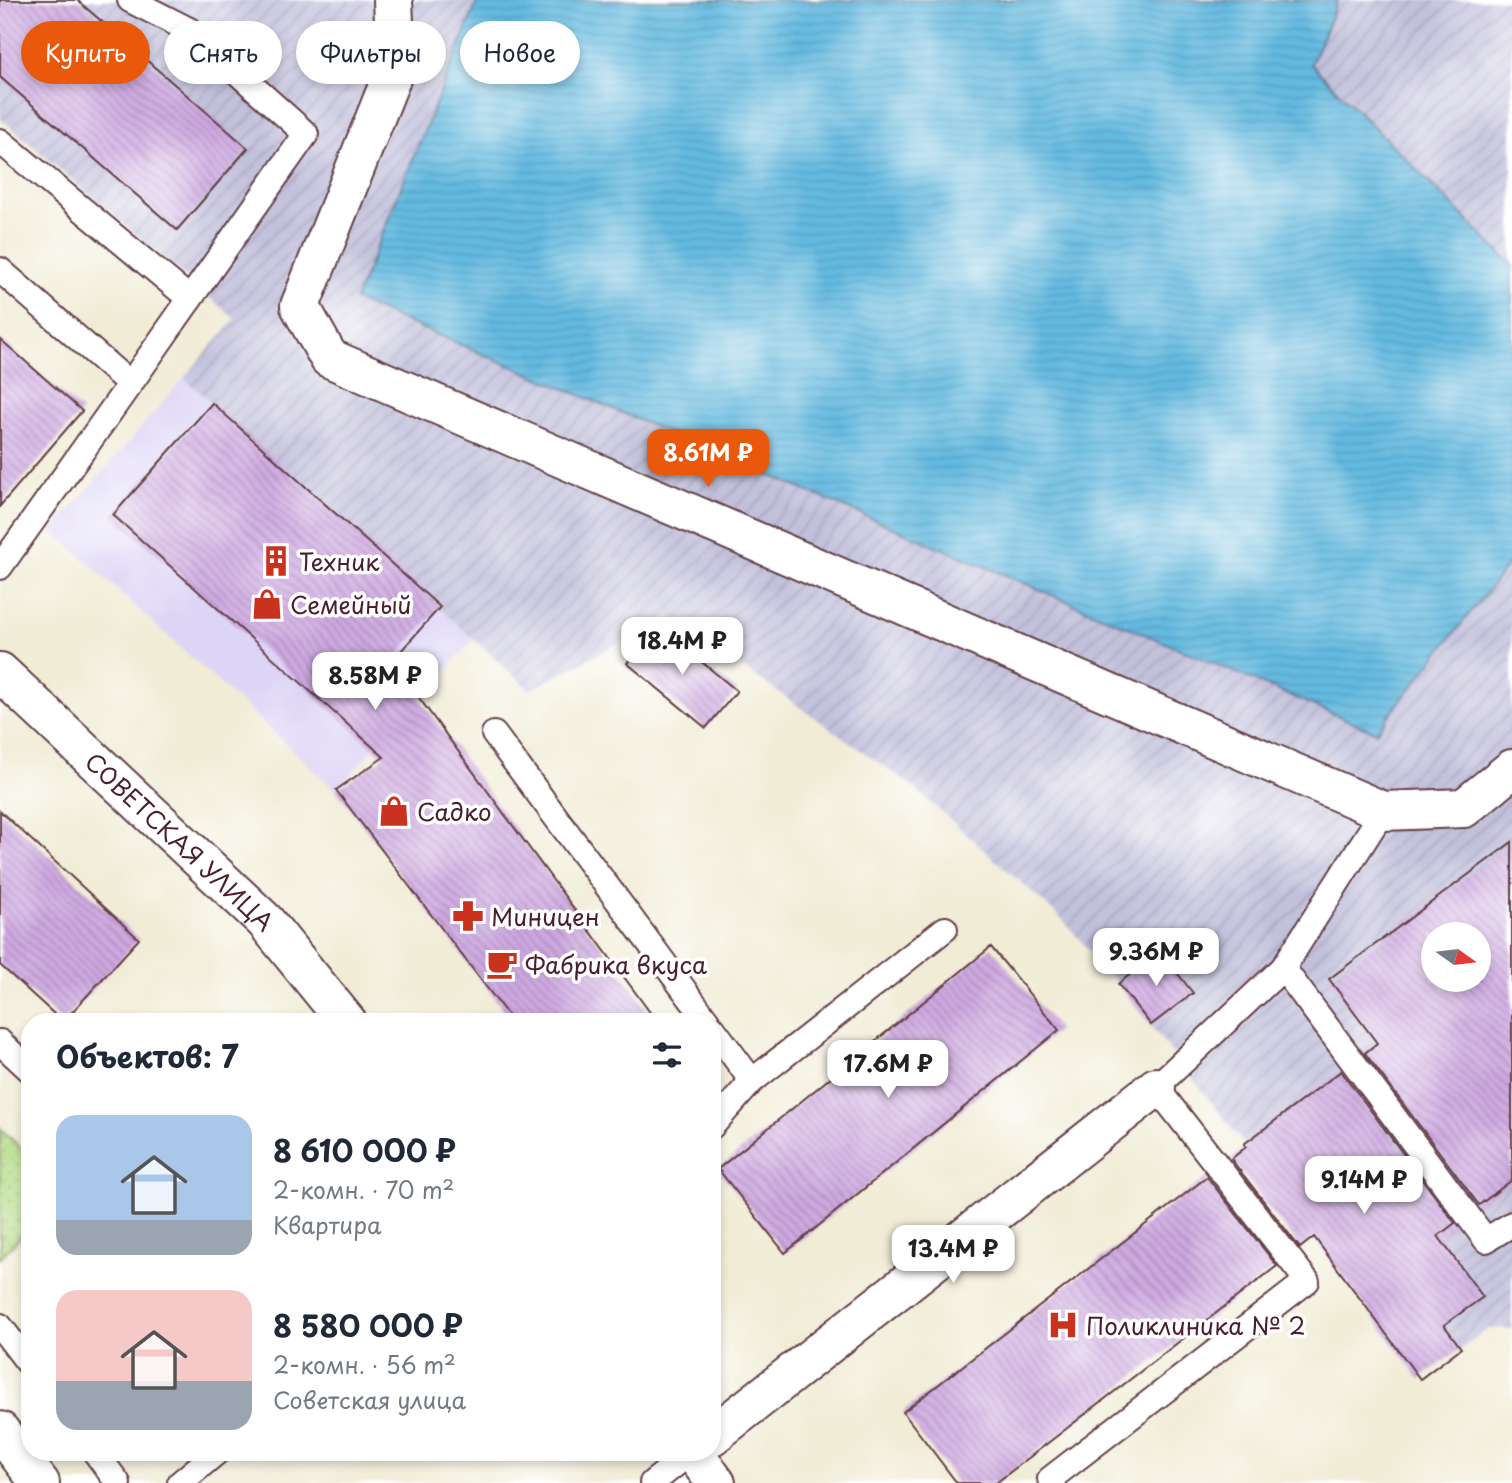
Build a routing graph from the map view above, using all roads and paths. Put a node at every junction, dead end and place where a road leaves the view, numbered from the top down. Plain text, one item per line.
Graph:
1 (130, 0) edge
2 (393, 0) edge
3 (0, 141) edge
4 (0, 270) edge
5 (190, 299) junction
6 (130, 384) junction
7 (0, 567) edge
8 (0, 672) edge
9 (494, 734) dead end
10 (1512, 769) edge
11 (1383, 811) junction
12 (946, 929) dead end
13 (1283, 968) junction
14 (340, 1013) edge
15 (701, 1013) edge
16 (721, 1039) edge
17 (0, 1042) edge
18 (21, 1062) edge
19 (752, 1081) junction
20 (1156, 1087) junction
21 (721, 1116) edge
22 (1512, 1224) edge
23 (0, 1326) edge
24 (21, 1353) edge
25 (721, 1429) edge
26 (0, 1431) edge
27 (21, 1458) edge
28 (23, 1461) edge
29 (102, 1461) edge
30 (206, 1461) edge
31 (680, 1461) edge
32 (699, 1461) edge
33 (40, 1483) edge
34 (118, 1483) edge
35 (180, 1483) edge
36 (652, 1483) edge
37 (716, 1483) edge
38 (1053, 1483) edge

1 - 5 lane
2 - 11 street
3 - 5 lane
4 - 6 lane
5 - 6 lane
6 - 7 lane
8 - 14 street, СОВЕТСКАЯ УЛИЦА
9 - 15 lane
10 - 11 street
11 - 13 lane
12 - 19 lane
13 - 20 lane
13 - 22 lane
16 - 19 lane
17 - 18 lane
19 - 21 lane
20 - 25 street
20 - 38 lane
23 - 24 lane
26 - 27 street
28 - 33 street
29 - 34 lane
30 - 35 lane
31 - 36 lane
32 - 37 street

